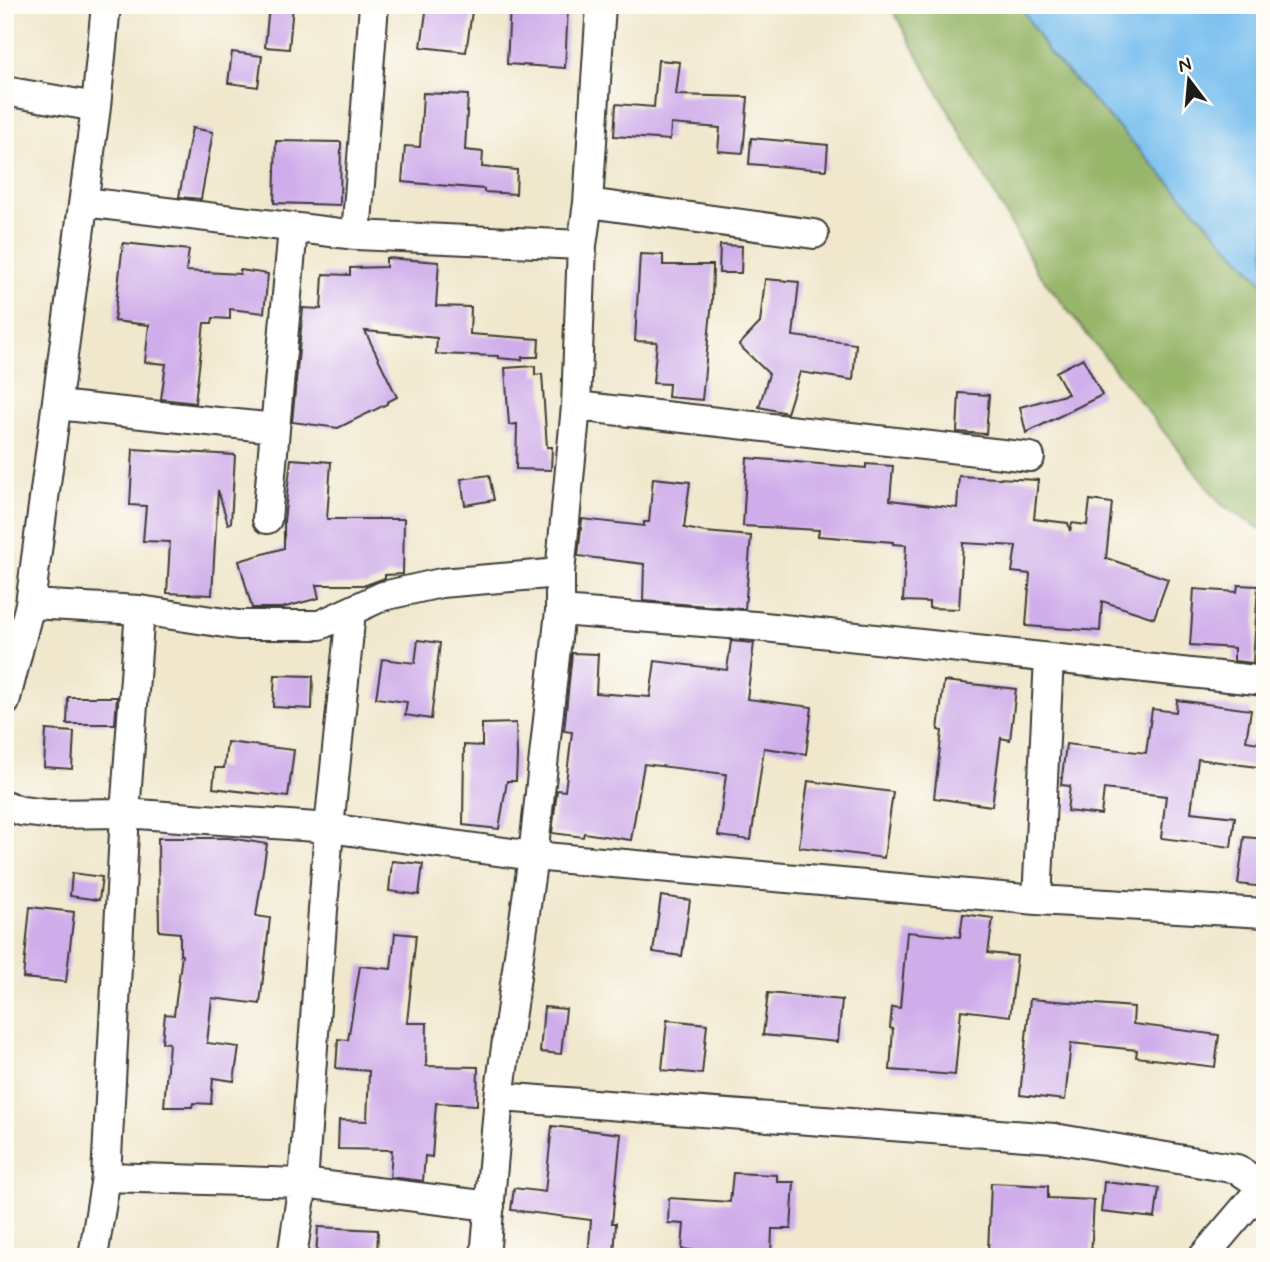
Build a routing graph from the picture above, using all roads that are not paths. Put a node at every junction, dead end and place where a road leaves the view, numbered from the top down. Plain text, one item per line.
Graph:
1 (106, 5) edge
2 (374, 5) edge
3 (601, 5) edge
4 (5, 90) edge
5 (96, 107) junction
6 (84, 202) junction
7 (588, 203) junction
8 (293, 228) junction
9 (814, 234) dead end
10 (356, 235) junction
11 (582, 245) junction
12 (57, 405) junction
13 (576, 406) junction
14 (275, 428) junction
15 (1030, 457) dead end
16 (267, 520) dead end
17 (560, 573) junction
18 (30, 604) junction
19 (140, 610) junction
20 (560, 611) junction
21 (351, 612) junction
22 (1049, 658) junction
23 (1265, 681) edge
24 (5, 702) edge
25 (5, 805) edge
26 (125, 813) junction
27 (329, 828) junction
28 (533, 856) junction
29 (1037, 900) junction
30 (1265, 913) edge
31 (499, 1097) junction
32 (106, 1177) junction
33 (303, 1183) junction
34 (1264, 1186) edge
35 (490, 1206) junction
36 (93, 1257) edge
37 (292, 1257) edge
38 (485, 1257) edge
39 (1203, 1257) edge

1 - 5 street
2 - 10 street
3 - 7 street
4 - 5 street
5 - 6 street
6 - 8 street
6 - 12 street
7 - 9 street
7 - 11 street
8 - 10 street
8 - 14 street
10 - 11 street
11 - 13 street
12 - 14 street
12 - 18 street
13 - 15 street
13 - 17 street
14 - 16 street
17 - 20 street
17 - 21 street
18 - 19 street
18 - 24 street
19 - 21 street
19 - 26 street
20 - 22 street
20 - 28 street
21 - 27 street
22 - 23 street
22 - 29 street
25 - 26 street
26 - 27 street
26 - 32 street
27 - 28 street
27 - 33 street
28 - 29 street
28 - 31 street
29 - 30 street
31 - 34 street
31 - 35 street
32 - 33 street
32 - 36 street
33 - 35 street
33 - 37 street
34 - 39 street
35 - 38 street

